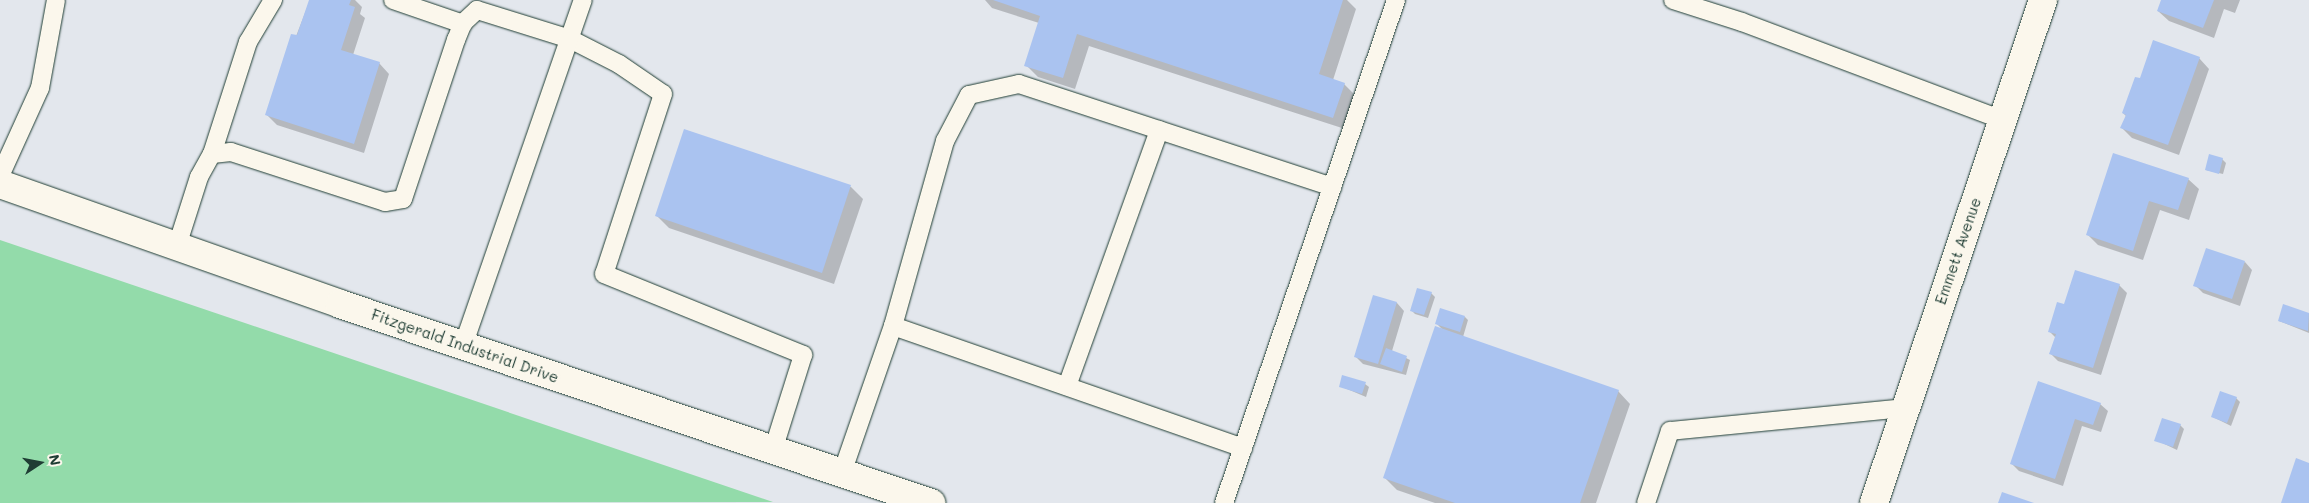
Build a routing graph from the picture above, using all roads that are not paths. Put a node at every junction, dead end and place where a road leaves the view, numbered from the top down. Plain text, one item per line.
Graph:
1 (56, 0) edge
2 (273, 0) edge
3 (393, 0) edge
4 (583, 0) edge
5 (1396, 0) edge
6 (1673, 0) edge
7 (2043, 0) edge
8 (478, 5) edge
9 (463, 24) junction
10 (570, 39) junction
11 (2002, 120) junction
12 (1159, 130) junction
13 (212, 154) junction
14 (0, 176) edge
15 (0, 184) edge
16 (1332, 188) junction
17 (177, 246) junction
18 (893, 326) junction
19 (463, 346) junction
20 (1067, 386) junction
21 (1905, 408) junction
22 (1243, 448) junction
23 (773, 450) junction
24 (842, 473) junction
25 (931, 503) edge
26 (1224, 503) edge
27 (1646, 503) edge
28 (1874, 503) edge

1 - 14 lane
2 - 13 lane
3 - 9 lane
4 - 10 lane
5 - 16 lane
6 - 11 lane
7 - 11 street, Emmett Avenue
8 - 9 lane
8 - 10 lane
9 - 13 lane
10 - 19 lane
10 - 23 lane
11 - 21 street, Emmett Avenue
12 - 16 lane
12 - 18 lane
12 - 20 lane
13 - 17 lane
15 - 17 street, Fitzgerald Industrial Drive
16 - 22 lane
17 - 19 street, Fitzgerald Industrial Drive
18 - 20 lane
18 - 24 lane
19 - 23 street, Fitzgerald Industrial Drive
20 - 22 lane
21 - 27 lane
21 - 28 street, Emmett Avenue
22 - 26 lane
23 - 24 street, Fitzgerald Industrial Drive
24 - 25 street, Fitzgerald Industrial Drive

